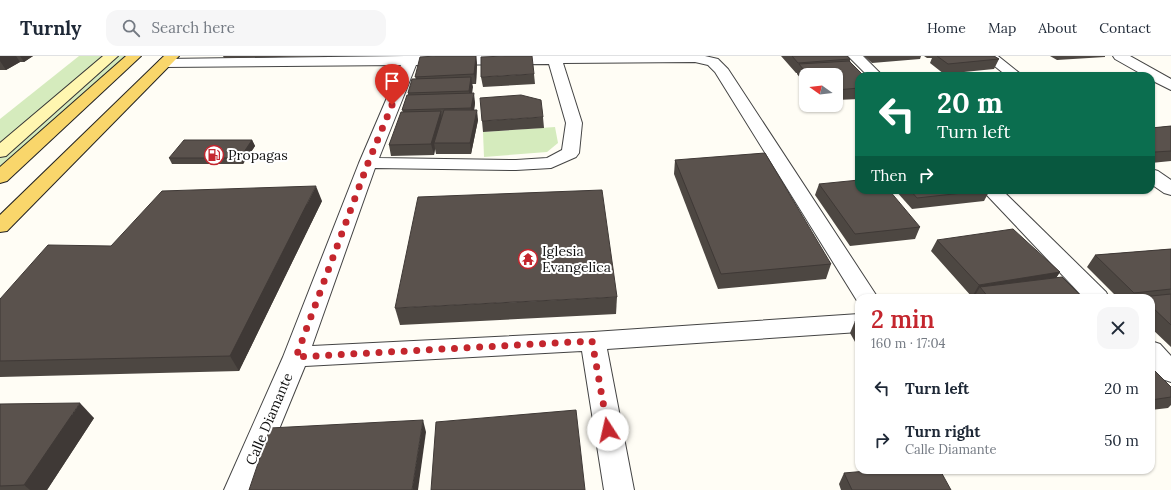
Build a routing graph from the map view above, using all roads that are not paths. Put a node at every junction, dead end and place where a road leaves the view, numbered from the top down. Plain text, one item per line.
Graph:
1 (111, 56) edge
2 (134, 56) edge
3 (855, 56) edge
4 (989, 56) edge
5 (1120, 56) edge
6 (411, 58) edge
7 (169, 59) edge
8 (555, 59) junction
9 (872, 72) edge
10 (1011, 72) edge
11 (1148, 72) edge
12 (1155, 76) edge
13 (1171, 85) edge
14 (0, 152) edge
15 (368, 163) junction
16 (0, 177) edge
17 (1155, 178) edge
18 (1171, 190) edge
19 (995, 194) edge
20 (0, 226) edge
21 (864, 294) edge
22 (1094, 294) edge
23 (855, 323) edge
24 (592, 341) junction
25 (1155, 356) edge
26 (296, 357) junction
27 (1171, 372) edge
28 (239, 490) edge
29 (618, 490) edge

1 - 14 street
2 - 16 main road
3 - 9 street
4 - 10 street
5 - 11 street
6 - 7 street
6 - 8 street
6 - 15 street, Calle Diamante
7 - 20 main road
8 - 15 street
8 - 21 street
12 - 13 street
15 - 26 street, Calle Diamante
17 - 18 street
19 - 22 street
23 - 24 street
24 - 26 street
24 - 29 street
25 - 27 street
26 - 28 street, Calle Diamante

